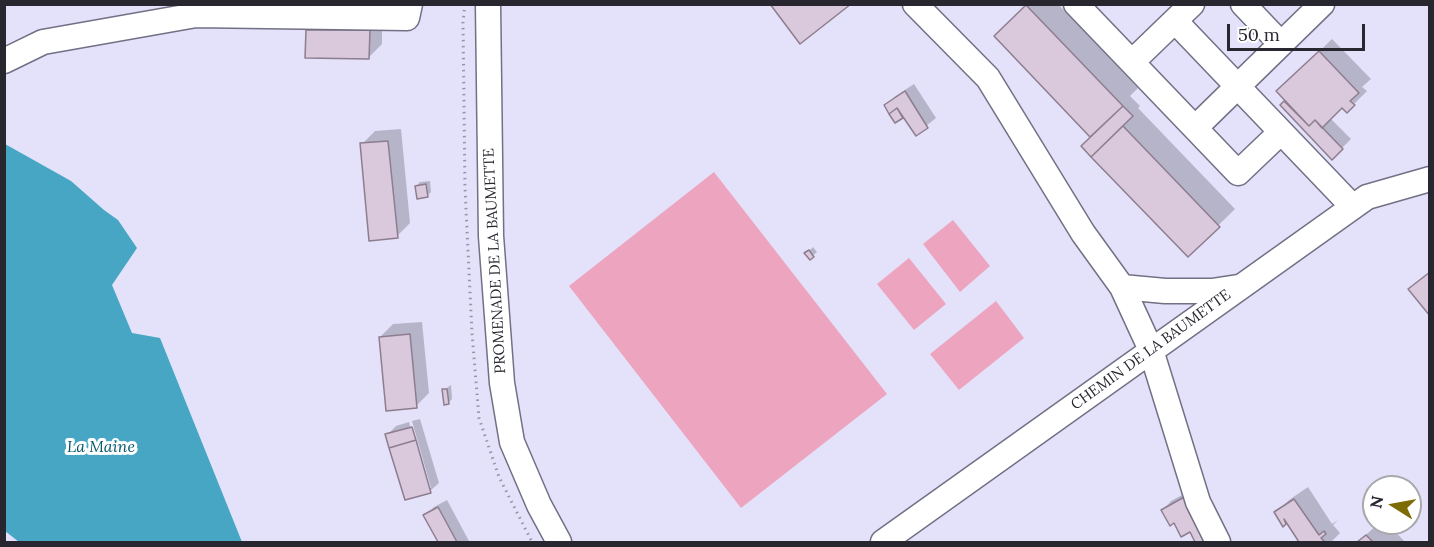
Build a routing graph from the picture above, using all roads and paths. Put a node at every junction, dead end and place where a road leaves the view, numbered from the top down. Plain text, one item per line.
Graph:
1 (488, 4) edge
2 (915, 4) edge
3 (1076, 4) edge
4 (1244, 4) edge
5 (1322, 4) edge
6 (408, 11) edge
7 (1183, 13) edge
8 (1281, 44) junction
9 (4, 61) edge
10 (1132, 62) junction
11 (1238, 86) junction
12 (1195, 128) junction
13 (1281, 132) junction
14 (1430, 179) edge
15 (1353, 207) junction
16 (1122, 287) junction
17 (1241, 287) junction
18 (1151, 350) junction
19 (559, 543) edge
20 (883, 543) edge
21 (1218, 543) edge

1 - 19 street, PROMENADE DE LA BAUMETTE
2 - 16 street
3 - 10 street
4 - 8 street
5 - 8 street
6 - 9 street
7 - 10 street
7 - 11 street
8 - 11 street
10 - 12 street
11 - 12 street
11 - 13 street
12 - 13 street
13 - 15 street
14 - 15 street, CHEMIN DE LA BAUMETTE
15 - 17 street, CHEMIN DE LA BAUMETTE
16 - 17 street
16 - 18 street
17 - 18 street, CHEMIN DE LA BAUMETTE
18 - 20 street, CHEMIN DE LA BAUMETTE
18 - 21 street

